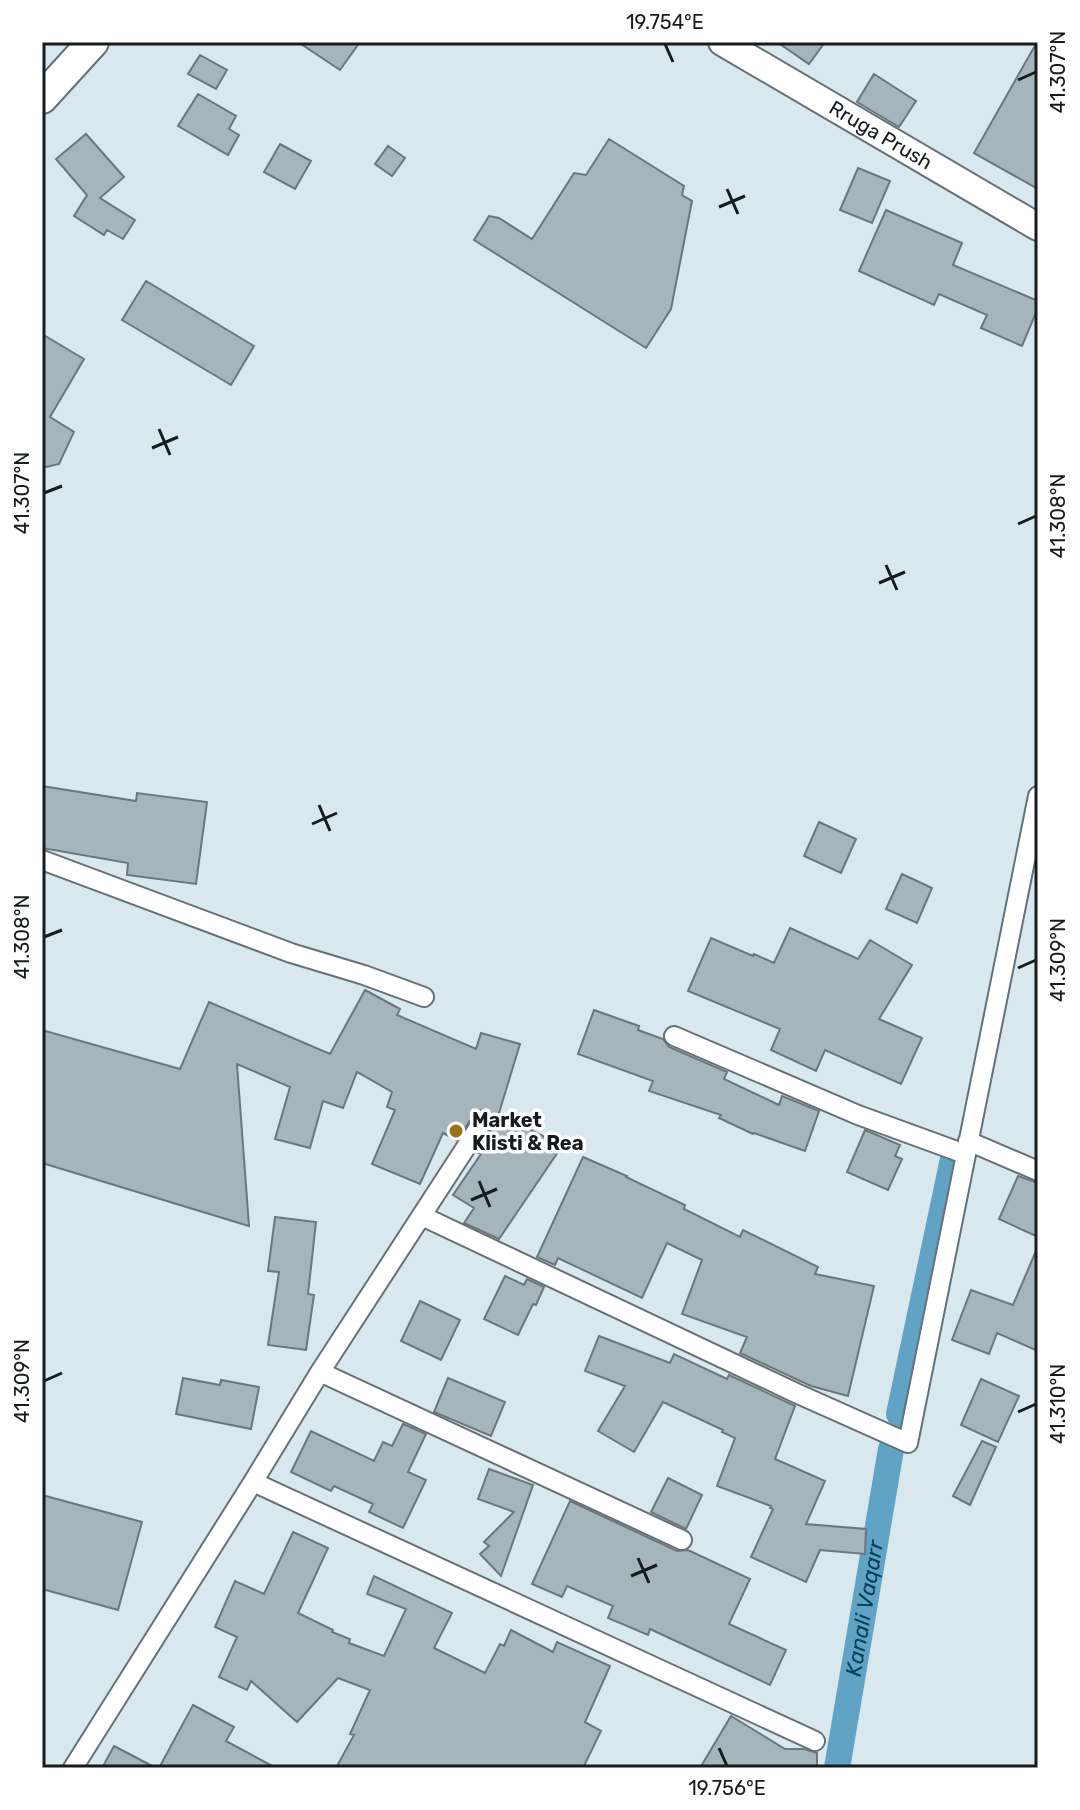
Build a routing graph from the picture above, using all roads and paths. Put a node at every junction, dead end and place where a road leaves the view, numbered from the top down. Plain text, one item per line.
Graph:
1 (93, 42) edge
2 (722, 42) edge
3 (42, 98) edge
4 (1038, 227) edge
5 (1038, 796) edge
6 (42, 860) edge
7 (424, 997) dead end
8 (674, 1036) dead end
9 (483, 1121) dead end
10 (966, 1148) junction
11 (1038, 1171) edge
12 (422, 1216) junction
13 (320, 1372) junction
14 (253, 1482) junction
15 (682, 1540) dead end
16 (815, 1741) dead end
17 (73, 1768) edge

1 - 3 main road
2 - 4 street, Rruga Prush
5 - 10 street
6 - 7 street
8 - 10 street
9 - 12 street
10 - 11 street
10 - 12 street
12 - 13 street
13 - 14 street
13 - 15 street
14 - 16 street
14 - 17 street

